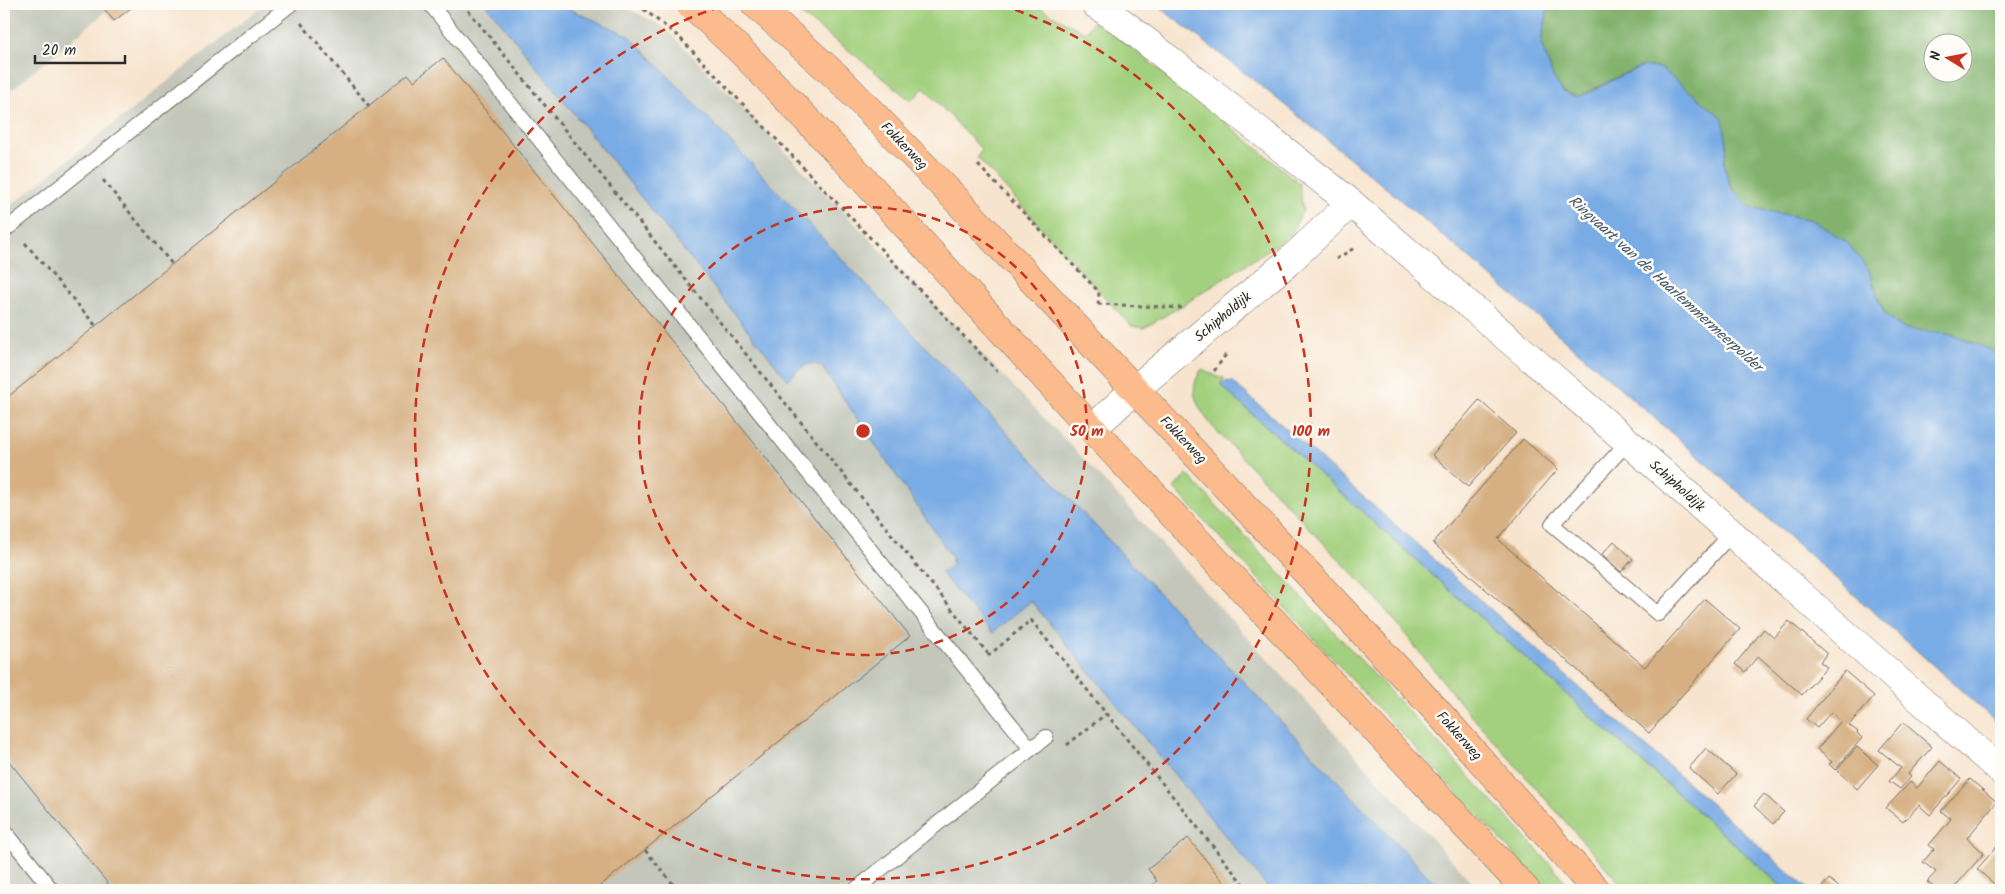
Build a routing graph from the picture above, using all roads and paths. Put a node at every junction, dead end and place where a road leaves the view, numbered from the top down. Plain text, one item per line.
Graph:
1 (430, 4) edge
2 (463, 4) edge
3 (691, 4) edge
4 (755, 4) edge
5 (1095, 4) edge
6 (289, 5) edge
7 (369, 106) dead end
8 (89, 164) junction
9 (1352, 203) junction
10 (7, 228) edge
11 (1396, 242) junction
12 (172, 264) dead end
13 (1329, 265) dead end
14 (96, 326) dead end
15 (1234, 347) dead end
16 (1214, 371) dead end
17 (1134, 390) junction
18 (1092, 429) junction
19 (1628, 442) junction
20 (1731, 534) junction
21 (989, 656) junction
22 (968, 672) junction
23 (1106, 714) junction
24 (1046, 737) dead end
25 (1065, 747) dead end
26 (1031, 749) junction
27 (2001, 771) edge
28 (4, 830) edge
29 (645, 850) dead end
30 (52, 890) edge
31 (678, 890) edge
32 (855, 890) edge
33 (1248, 890) edge
34 (1526, 890) edge
35 (1596, 890) edge

1 - 22 lane
2 - 21 path
3 - 18 main road
4 - 17 main road, Fokkerweg
5 - 9 street, Schipholdijk
6 - 7 path
6 - 8 lane
8 - 10 lane
8 - 12 path
9 - 11 street, Schipholdijk
9 - 17 street, Schipholdijk
10 - 14 path
11 - 13 path
11 - 19 street, Schipholdijk
15 - 16 path
17 - 18 street, Schipholdijk
17 - 35 main road, Fokkerweg
18 - 34 main road
19 - 20 street, Schipholdijk
19 - 20 lane
20 - 27 street, Schipholdijk
21 - 22 path
21 - 23 path
22 - 26 lane
23 - 25 path
23 - 33 path
24 - 26 lane
26 - 32 lane
28 - 30 lane
29 - 31 path

